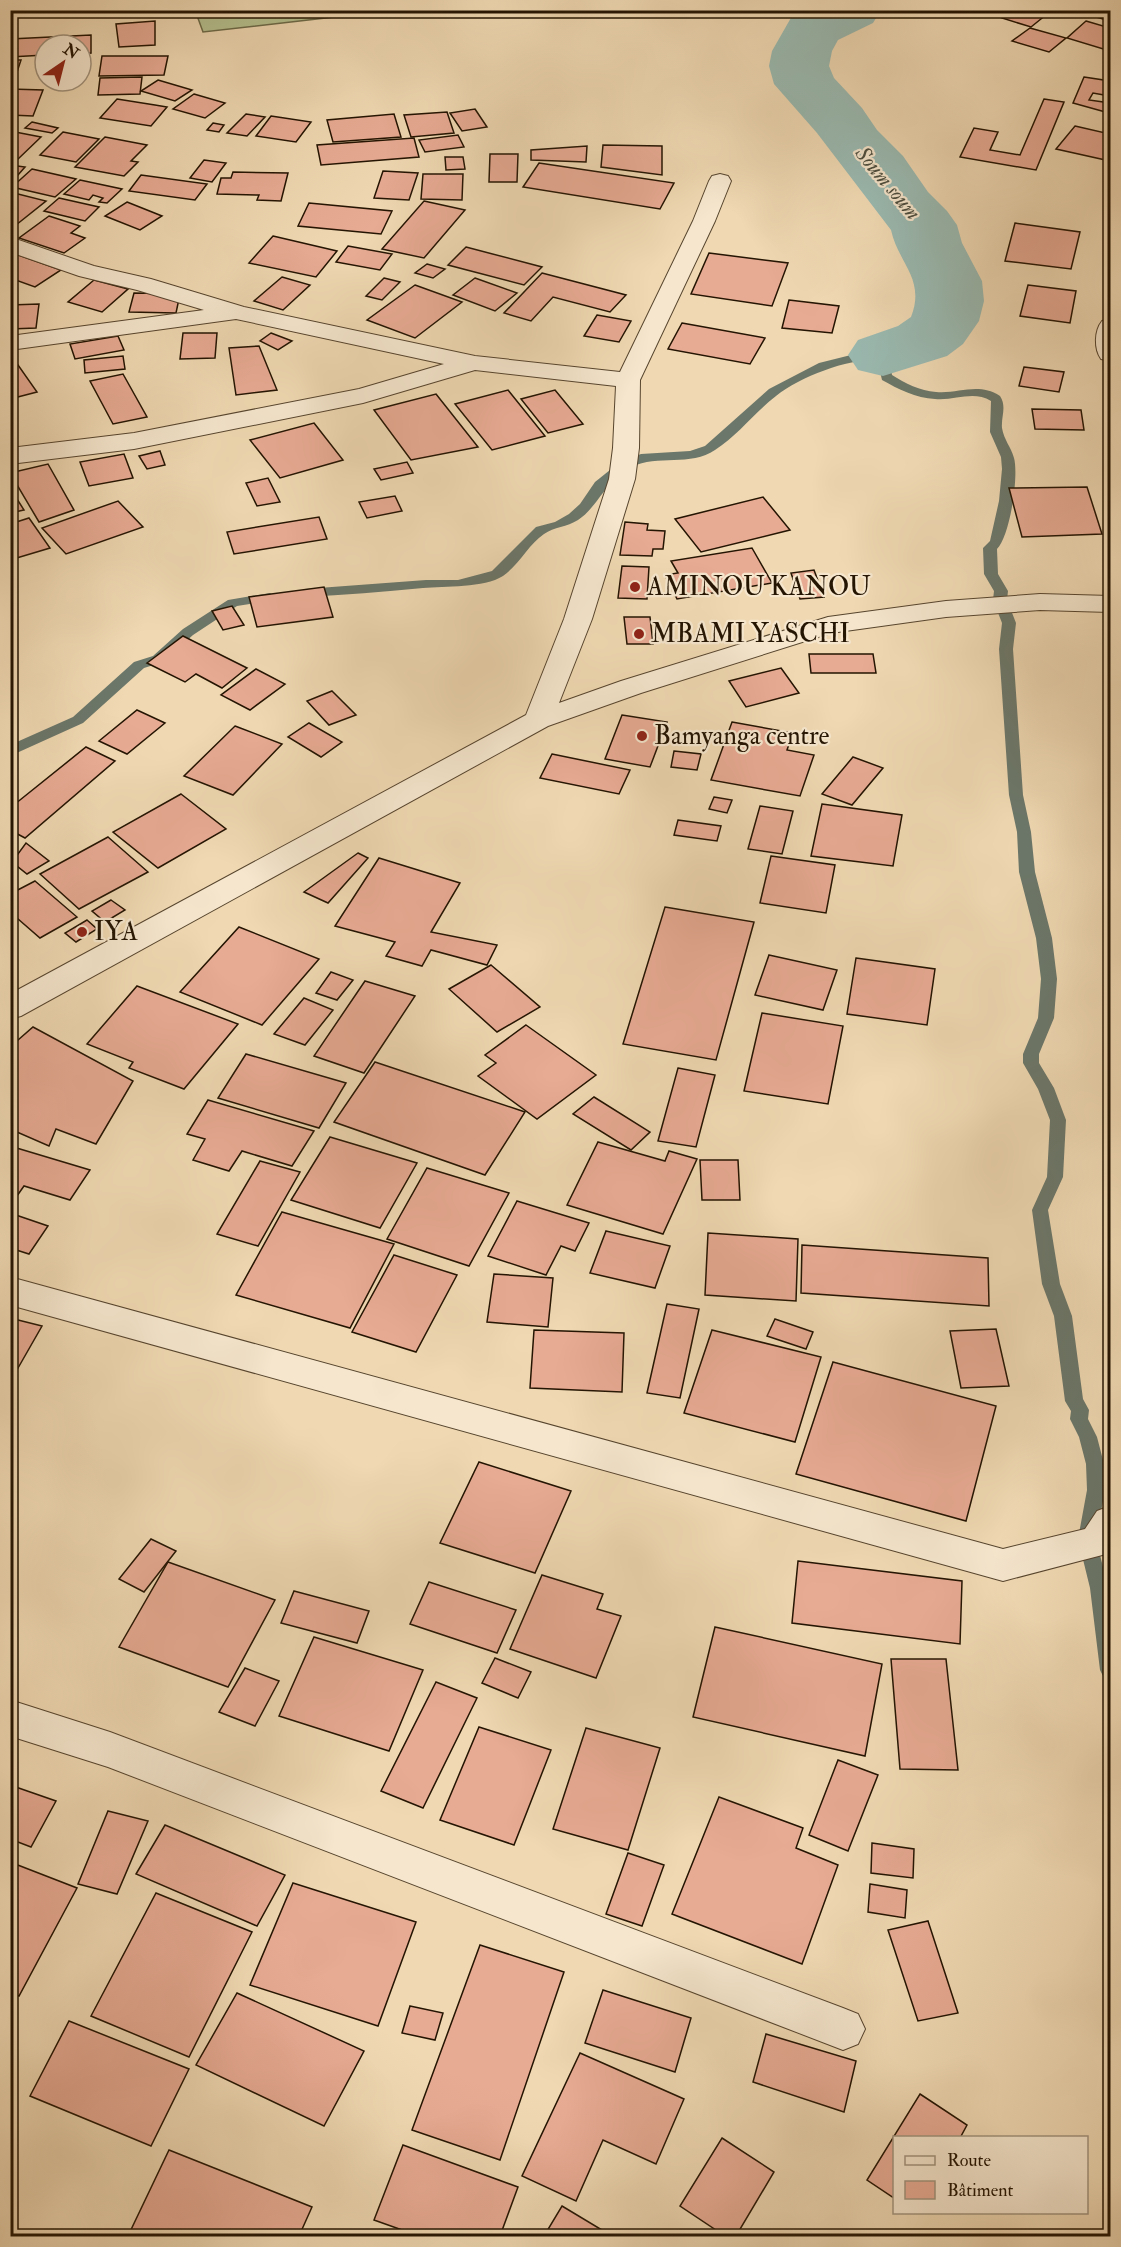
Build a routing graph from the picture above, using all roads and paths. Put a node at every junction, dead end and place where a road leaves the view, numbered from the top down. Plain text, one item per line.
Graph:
1 (720, 181) dead end
2 (10, 244) edge
3 (239, 313) junction
4 (1110, 326) edge
5 (10, 343) edge
6 (1110, 354) edge
7 (475, 363) junction
8 (628, 380) junction
9 (10, 456) edge
10 (1110, 604) edge
11 (538, 720) junction
12 (10, 1008) edge
13 (10, 1291) edge
14 (1110, 1522) edge
15 (10, 1718) edge
16 (843, 2029) dead end

1 - 8 street
2 - 3 street
3 - 5 street
3 - 7 street
4 - 6 street
7 - 8 street
7 - 9 street
8 - 11 street
10 - 11 street
11 - 12 street
13 - 14 street
15 - 16 street

